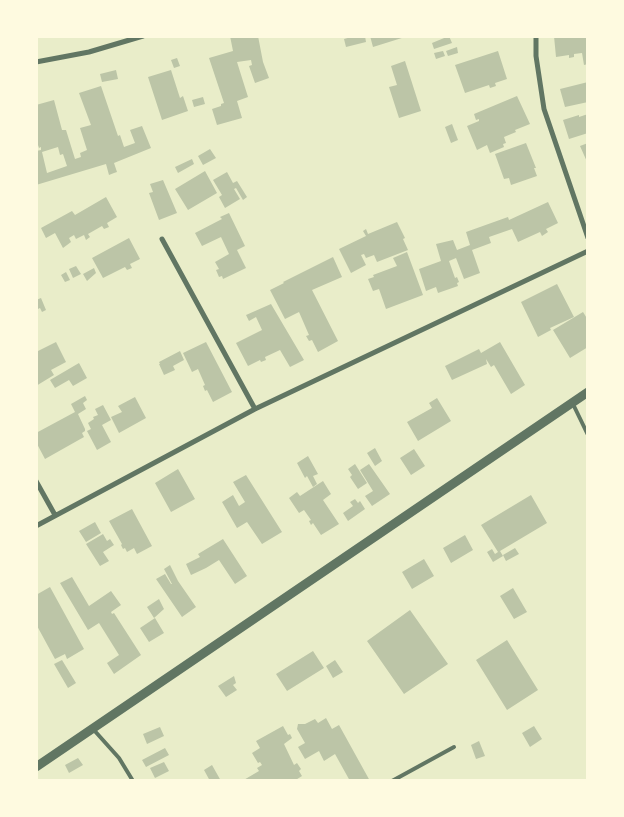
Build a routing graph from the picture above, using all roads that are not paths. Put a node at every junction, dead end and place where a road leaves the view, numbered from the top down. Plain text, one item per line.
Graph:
1 (143, 36) edge
2 (536, 36) edge
3 (36, 62) edge
4 (588, 238) edge
5 (162, 240) dead end
6 (588, 250) edge
7 (588, 392) edge
8 (572, 402) junction
9 (255, 409) junction
10 (588, 435) edge
11 (36, 481) edge
12 (55, 515) junction
13 (36, 526) edge
14 (93, 729) junction
15 (454, 747) dead end
16 (36, 767) edge
17 (132, 781) edge
18 (392, 781) edge

1 - 3 street
2 - 4 street
5 - 9 street
6 - 9 street
7 - 8 street
8 - 10 lane
8 - 14 street
9 - 12 street
11 - 12 street
12 - 13 street
14 - 16 street
14 - 17 lane
15 - 18 lane

